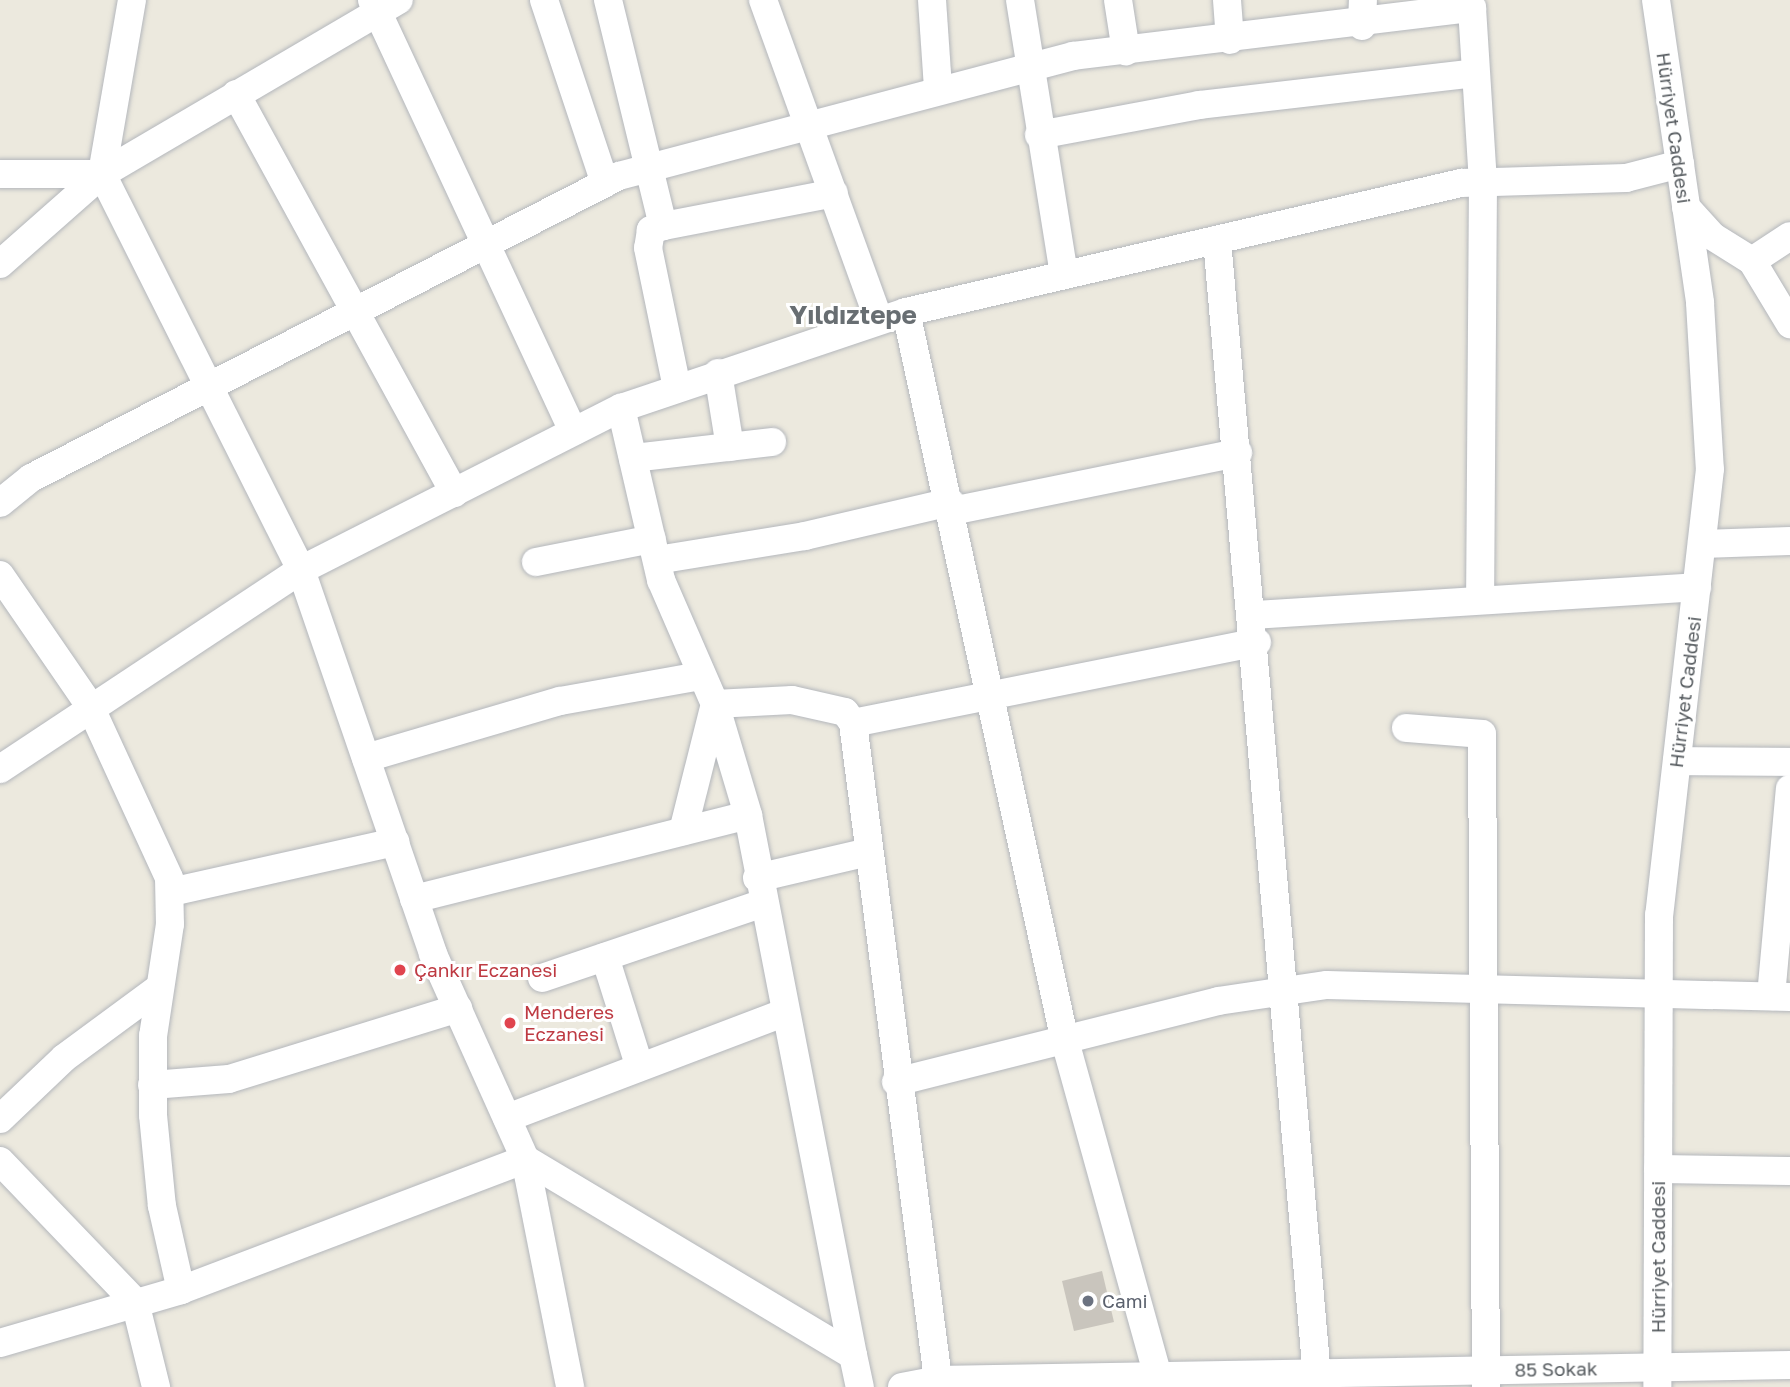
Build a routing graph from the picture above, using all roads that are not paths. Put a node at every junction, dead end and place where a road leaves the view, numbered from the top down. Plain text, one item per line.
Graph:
1 (132, 0) edge
2 (544, 0) edge
3 (608, 0) edge
4 (763, 0) edge
5 (932, 0) edge
6 (1020, 0) edge
7 (1118, 0) edge
8 (1227, 0) edge
9 (1656, 0) edge
10 (382, 3) edge
11 (1472, 4) edge
12 (1362, 13) edge
13 (1230, 40) junction
14 (1126, 51) junction
15 (1026, 66) junction
16 (1474, 73) junction
17 (938, 89) junction
18 (236, 94) junction
19 (810, 122) junction
20 (1039, 135) junction
21 (1680, 164) junction
22 (648, 168) junction
23 (0, 174) edge
24 (102, 174) junction
25 (1483, 182) junction
26 (605, 183) junction
27 (834, 192) junction
28 (1686, 207) junction
29 (663, 226) junction
30 (1790, 236) edge
31 (1217, 240) junction
32 (485, 242) junction
33 (1752, 261) junction
34 (0, 264) edge
35 (1065, 275) junction
36 (353, 310) junction
37 (893, 316) junction
38 (1790, 324) edge
39 (718, 373) junction
40 (210, 384) junction
41 (677, 387) junction
42 (621, 408) junction
43 (573, 432) junction
44 (772, 442) dead end
45 (730, 447) junction
46 (1238, 453) junction
47 (633, 458) junction
48 (454, 493) junction
49 (0, 503) edge
50 (951, 506) junction
51 (1790, 541) edge
52 (1702, 544) junction
53 (654, 549) junction
54 (536, 562) dead end
55 (301, 570) junction
56 (0, 575) edge
57 (1697, 587) junction
58 (1480, 600) junction
59 (1256, 628) junction
60 (700, 676) junction
61 (993, 695) junction
62 (715, 704) junction
63 (90, 706) junction
64 (853, 723) junction
65 (1406, 728) dead end
66 (366, 758) junction
67 (1677, 761) junction
68 (1790, 762) edge
69 (0, 769) edge
70 (1790, 789) edge
71 (748, 815) junction
72 (683, 831) junction
73 (395, 842) junction
74 (869, 852) junction
75 (759, 891) junction
76 (171, 892) junction
77 (414, 900) junction
78 (605, 957) junction
79 (542, 978) dead end
80 (1485, 987) junction
81 (159, 988) junction
82 (1659, 989) junction
83 (1284, 991) junction
84 (1781, 997) edge
85 (458, 1008) junction
86 (783, 1013) junction
87 (1065, 1041) junction
88 (639, 1065) junction
89 (896, 1082) junction
90 (152, 1085) junction
91 (508, 1118) junction
92 (0, 1119) edge
93 (525, 1158) junction
94 (0, 1161) edge
95 (1658, 1169) junction
96 (1790, 1171) edge
97 (181, 1290) junction
98 (135, 1303) junction
99 (0, 1343) edge
100 (853, 1355) junction
101 (1790, 1365) edge
102 (1657, 1377) edge
103 (1487, 1379) edge
104 (1317, 1380) edge
105 (1161, 1381) edge
106 (938, 1383) edge
107 (156, 1387) edge
108 (570, 1387) edge
109 (860, 1387) edge
110 (902, 1387) edge

1 - 24 street
2 - 26 street
3 - 22 street
4 - 19 street
5 - 17 street
6 - 15 street
7 - 14 street
8 - 13 street
9 - 21 street, Hürriyet Caddesi
10 - 18 street
10 - 32 street
11 - 12 street
11 - 16 street
12 - 13 street
13 - 14 street
14 - 15 street
15 - 17 street
15 - 20 street
16 - 20 street
16 - 25 street
17 - 19 street
18 - 24 street
18 - 36 street
19 - 22 street
19 - 27 street
20 - 35 street
21 - 25 street
21 - 28 street, Hürriyet Caddesi
22 - 26 street
22 - 29 street
23 - 24 street
24 - 34 street
24 - 40 street
25 - 31 street
25 - 58 street
26 - 32 street
27 - 29 street
27 - 37 street
28 - 33 street
28 - 52 street, Hürriyet Caddesi
29 - 41 street
30 - 33 street
31 - 35 street
31 - 46 street
32 - 36 street
32 - 43 street
33 - 38 street
35 - 37 street
36 - 40 street
36 - 48 street
37 - 39 street
37 - 50 street
39 - 41 street
39 - 45 street
40 - 49 street
40 - 55 street
41 - 42 street
42 - 43 street
42 - 47 street
43 - 48 street
44 - 45 street
45 - 47 street
46 - 50 street
46 - 59 street
47 - 53 street
48 - 55 street
50 - 53 street
50 - 61 street
51 - 52 street
52 - 57 street, Hürriyet Caddesi
53 - 54 street
53 - 60 street
55 - 63 street
55 - 66 street
56 - 63 street
57 - 58 street
57 - 67 street, Hürriyet Caddesi
58 - 59 street
59 - 61 street
59 - 83 street
60 - 62 street
60 - 66 street
61 - 64 street
61 - 87 street
62 - 64 street
62 - 71 street
62 - 72 street
63 - 69 street
63 - 76 street
64 - 74 street
65 - 80 street
66 - 73 street
67 - 68 street
67 - 82 street, Hürriyet Caddesi
70 - 84 street
71 - 72 street
71 - 75 street
72 - 77 street
73 - 76 street
73 - 77 street
74 - 75 street
74 - 89 street
75 - 78 street
75 - 86 street
76 - 81 street
77 - 85 street
78 - 79 street
78 - 88 street
80 - 82 street
80 - 83 street
80 - 103 street
81 - 90 street
81 - 92 street
82 - 84 street
82 - 95 street, Hürriyet Caddesi
83 - 87 street
83 - 104 street
85 - 90 street
85 - 91 street
86 - 88 street
86 - 100 street
87 - 89 street
87 - 105 street
88 - 91 street
89 - 106 street
90 - 97 street
91 - 93 street
93 - 97 street
93 - 100 street
93 - 108 street
94 - 98 street
95 - 96 street
95 - 102 street, Hürriyet Caddesi
97 - 98 street
98 - 99 street
98 - 107 street
100 - 109 street
101 - 102 street, 85 Sokak
102 - 103 street, 85 Sokak
103 - 104 street, 85 Sokak
104 - 105 street, 85 Sokak
105 - 106 street, 85 Sokak
106 - 110 street, 85 Sokak

